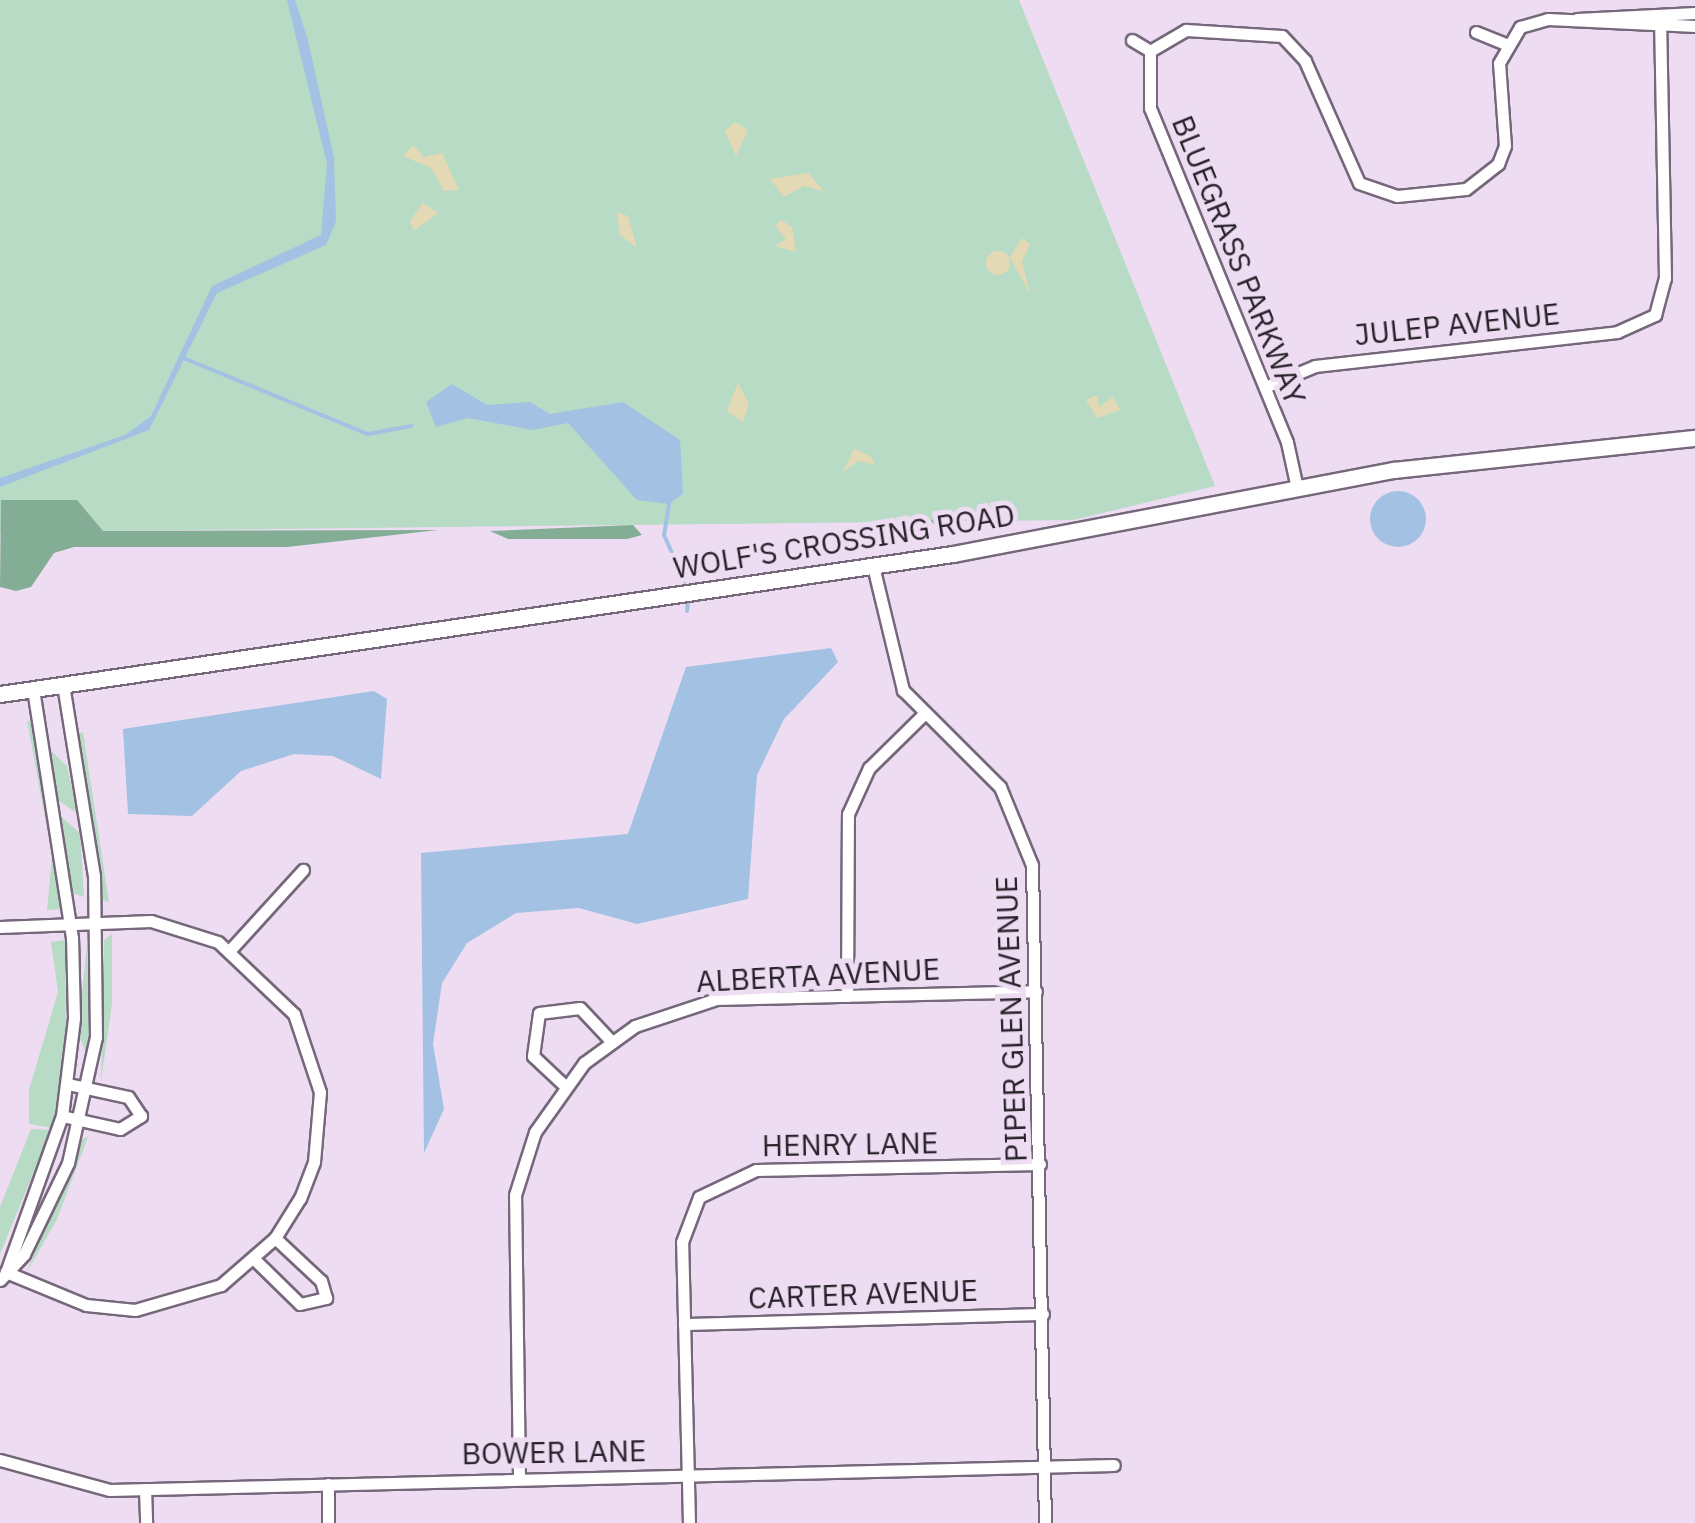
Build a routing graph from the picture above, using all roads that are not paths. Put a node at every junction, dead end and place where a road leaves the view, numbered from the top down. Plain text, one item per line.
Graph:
1 (1695, 13) edge
2 (1573, 20) junction
3 (1695, 26) edge
4 (1660, 27) junction
5 (1476, 32) dead end
6 (1132, 40) dead end
7 (1505, 44) junction
8 (1150, 51) junction
9 (1265, 387) junction
10 (1695, 438) edge
11 (1297, 488) junction
12 (873, 566) junction
13 (63, 684) junction
14 (34, 688) junction
15 (0, 694) edge
16 (922, 716) junction
17 (303, 870) dead end
18 (98, 920) junction
19 (70, 924) junction
20 (0, 927) edge
21 (231, 949) junction
22 (1036, 991) junction
23 (847, 996) junction
24 (611, 1041) junction
25 (68, 1084) junction
26 (565, 1086) junction
27 (88, 1088) junction
28 (62, 1116) junction
29 (82, 1121) junction
30 (1040, 1164) junction
31 (275, 1238) junction
32 (254, 1259) junction
33 (3, 1276) edge
34 (1043, 1314) junction
35 (684, 1324) junction
36 (0, 1460) edge
37 (1114, 1465) dead end
38 (1047, 1466) junction
39 (687, 1474) junction
40 (519, 1478) junction
41 (328, 1484) junction
42 (145, 1489) junction
43 (146, 1523) edge
44 (328, 1523) edge
45 (688, 1523) edge
46 (1045, 1523) edge

1 - 2 street
2 - 4 street
2 - 7 street
3 - 4 street
4 - 9 street, JULEP AVENUE
5 - 7 street
6 - 8 street
7 - 8 street
8 - 9 street, BLUEGRASS PARKWAY
9 - 11 street, BLUEGRASS PARKWAY
10 - 11 main road, WOLF'S CROSSING ROAD
11 - 12 main road, WOLF'S CROSSING ROAD
12 - 13 main road, WOLF'S CROSSING ROAD
12 - 16 street, PIPER GLEN AVENUE
13 - 14 main road, WOLF'S CROSSING ROAD
13 - 18 street
14 - 15 main road, WOLF'S CROSSING ROAD
14 - 19 street
16 - 22 street, PIPER GLEN AVENUE
16 - 23 street
17 - 21 street
18 - 19 street
18 - 21 street
18 - 27 street
19 - 20 street
19 - 25 street
21 - 31 street
22 - 23 street, ALBERTA AVENUE
22 - 30 street, PIPER GLEN AVENUE
23 - 24 street, ALBERTA AVENUE
24 - 26 street, ALBERTA AVENUE
24 - 26 street
25 - 27 street
25 - 28 street
26 - 40 street, ALBERTA AVENUE
27 - 29 street
27 - 29 street
28 - 29 street
28 - 33 street
29 - 33 street
30 - 34 street, PIPER GLEN AVENUE
30 - 35 street, HENRY LANE
31 - 32 street
31 - 32 street
32 - 33 street
34 - 35 street, CARTER AVENUE
34 - 38 street, PIPER GLEN AVENUE
35 - 39 street, HENRY LANE
36 - 42 street, BOWER LANE
37 - 38 street, BOWER LANE
38 - 39 street, BOWER LANE
38 - 46 street, PIPER GLEN AVENUE
39 - 40 street, BOWER LANE
39 - 45 street, HENRY LANE
40 - 41 street, BOWER LANE
41 - 42 street, BOWER LANE
41 - 44 street
42 - 43 street

